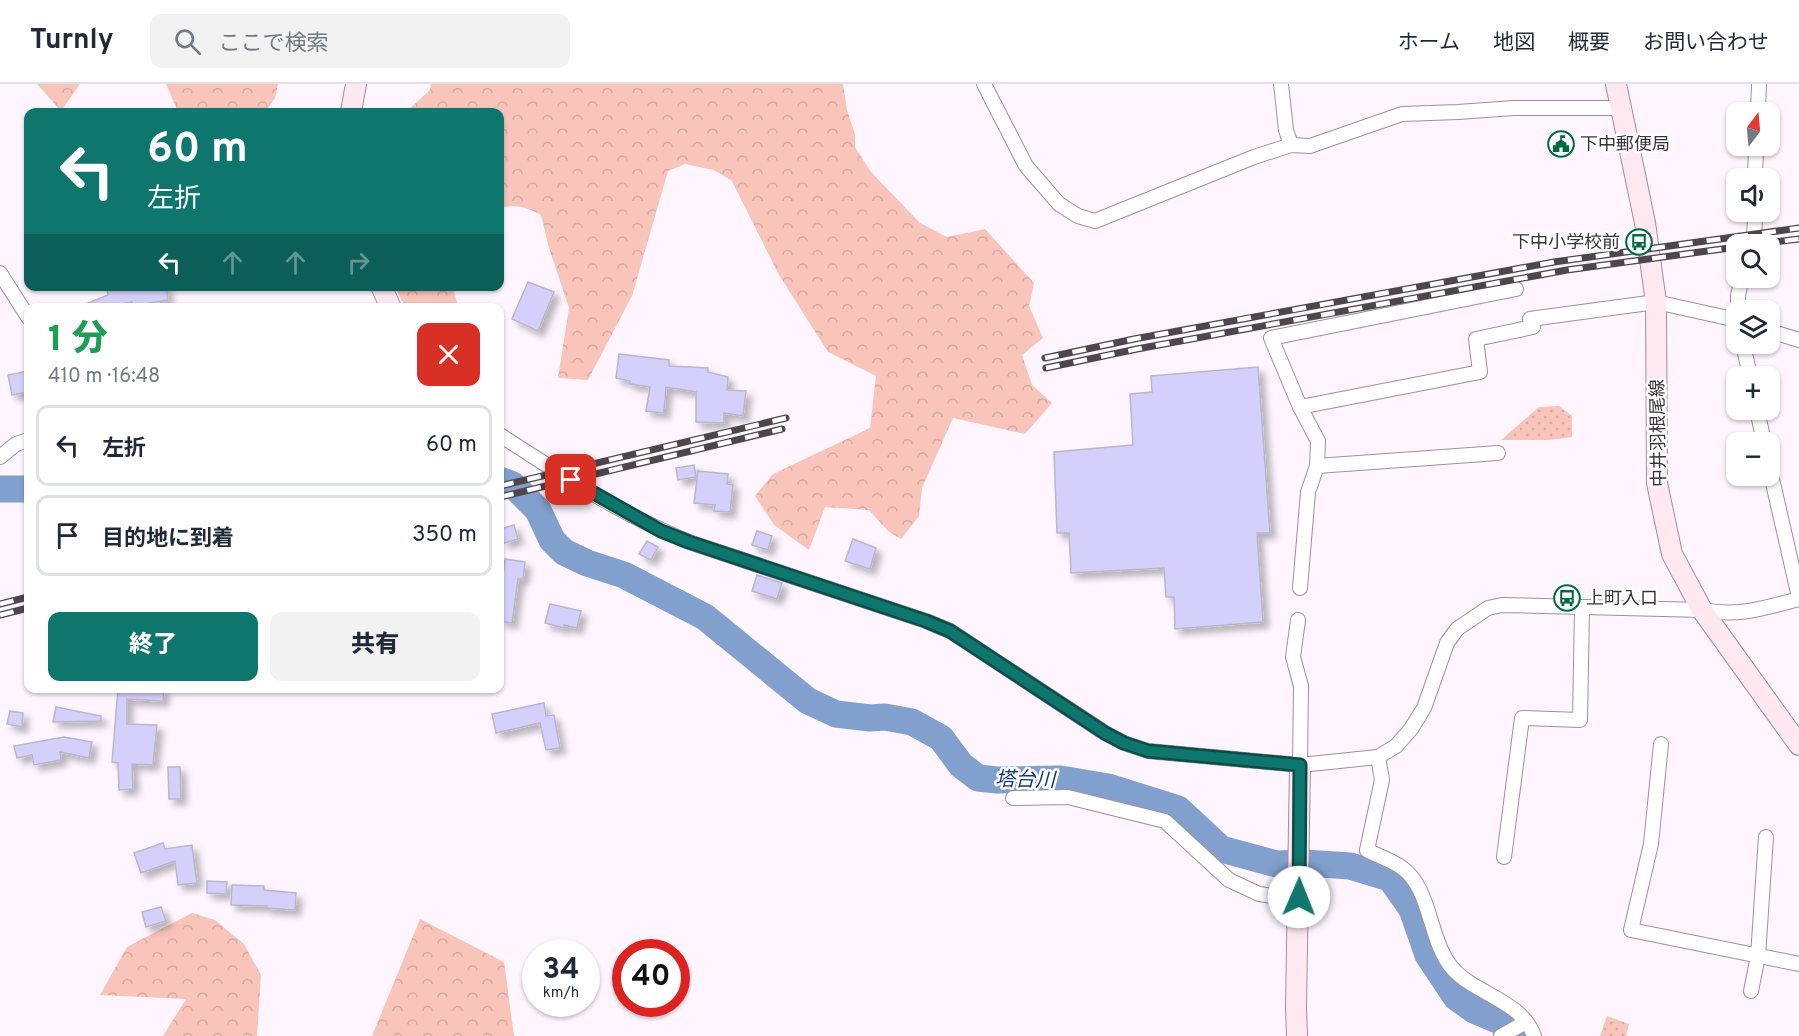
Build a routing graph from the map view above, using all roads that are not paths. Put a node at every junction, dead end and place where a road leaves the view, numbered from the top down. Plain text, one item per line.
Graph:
1 (356, 84) edge
2 (984, 84) edge
3 (1281, 84) edge
4 (1616, 84) edge
5 (1759, 84) edge
6 (1758, 102) edge
7 (352, 108) edge
8 (1620, 108) junction
9 (1291, 145) junction
10 (0, 273) edge
11 (1516, 289) dead end
12 (1656, 302) junction
13 (24, 311) edge
14 (1726, 318) edge
15 (1780, 333) edge
16 (1799, 340) edge
17 (1300, 406) junction
18 (504, 438) edge
19 (24, 441) edge
20 (1498, 453) dead end
21 (0, 457) edge
22 (1317, 466) junction
23 (1775, 486) edge
24 (1793, 551) edge
25 (1300, 588) dead end
26 (1799, 598) edge
27 (1582, 609) junction
28 (1702, 610) junction
29 (1298, 620) dead end
30 (1661, 744) dead end
31 (1799, 745) edge
32 (1378, 757) junction
33 (1300, 765) junction
34 (1013, 798) dead end
35 (1766, 837) dead end
36 (1504, 857) dead end
37 (1299, 891) junction
38 (1758, 956) junction
39 (1799, 964) edge
40 (1751, 991) dead end
41 (1526, 1022) junction
42 (1297, 1036) edge
43 (1501, 1036) edge
44 (1534, 1036) edge

1 - 7 main road
2 - 9 street
3 - 9 street
4 - 8 main road, 中井羽根尾線
5 - 6 street
8 - 9 street
8 - 12 main road, 中井羽根尾線
10 - 13 street
11 - 17 street
12 - 14 street
12 - 17 street
12 - 28 main road, 中井羽根尾線
15 - 16 street
17 - 22 street
18 - 33 street
19 - 21 street
20 - 22 street
22 - 25 street
23 - 24 street
24 - 26 street
26 - 28 street
27 - 28 street
27 - 32 street
27 - 36 street
28 - 31 main road, 中井羽根尾線
29 - 33 street
30 - 38 street
32 - 33 street
32 - 41 street
33 - 37 main road
34 - 37 street
35 - 38 street
37 - 42 main road
38 - 39 street
38 - 40 street
41 - 43 street
41 - 44 street

